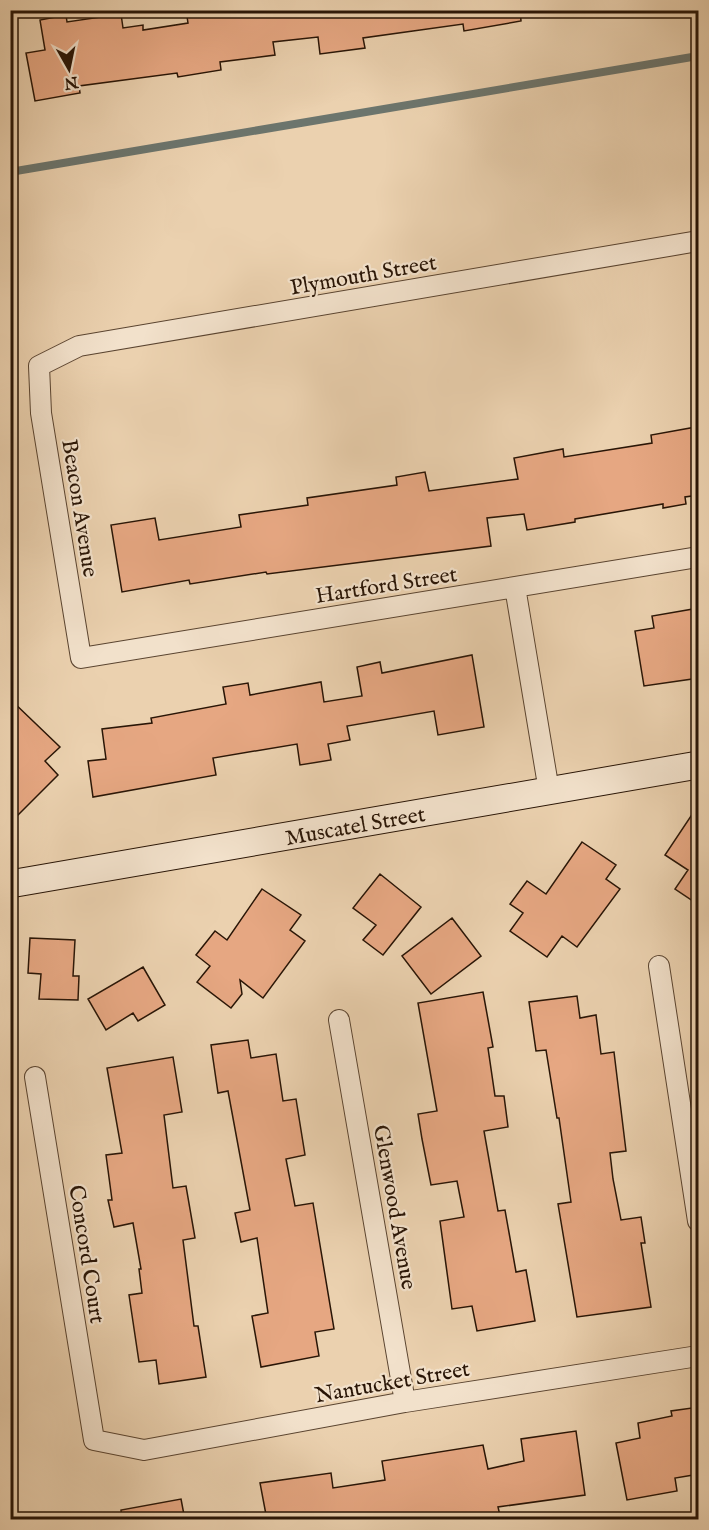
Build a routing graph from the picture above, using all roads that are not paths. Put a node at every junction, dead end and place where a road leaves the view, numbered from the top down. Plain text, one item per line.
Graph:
1 (699, 241) edge
2 (39, 366) joint
3 (699, 557) edge
4 (515, 587) junction
5 (81, 658) joint
6 (699, 765) edge
7 (549, 791) junction
8 (10, 884) edge
9 (659, 966) dead end
10 (339, 1020) dead end
11 (35, 1077) dead end
12 (699, 1221) edge
13 (699, 1356) edge
14 (405, 1402) junction
15 (94, 1440) joint

1 - 2 street, Plymouth Street
2 - 5 street, Beacon Avenue
3 - 4 street, Hartford Street
4 - 5 street, Hartford Street
4 - 7 street
6 - 7 street, Muscatel Street
7 - 8 street, Muscatel Street
9 - 12 street
10 - 14 street, Glenwood Avenue
11 - 15 street, Concord Court
13 - 14 street, Nantucket Street
14 - 15 street, Nantucket Street

